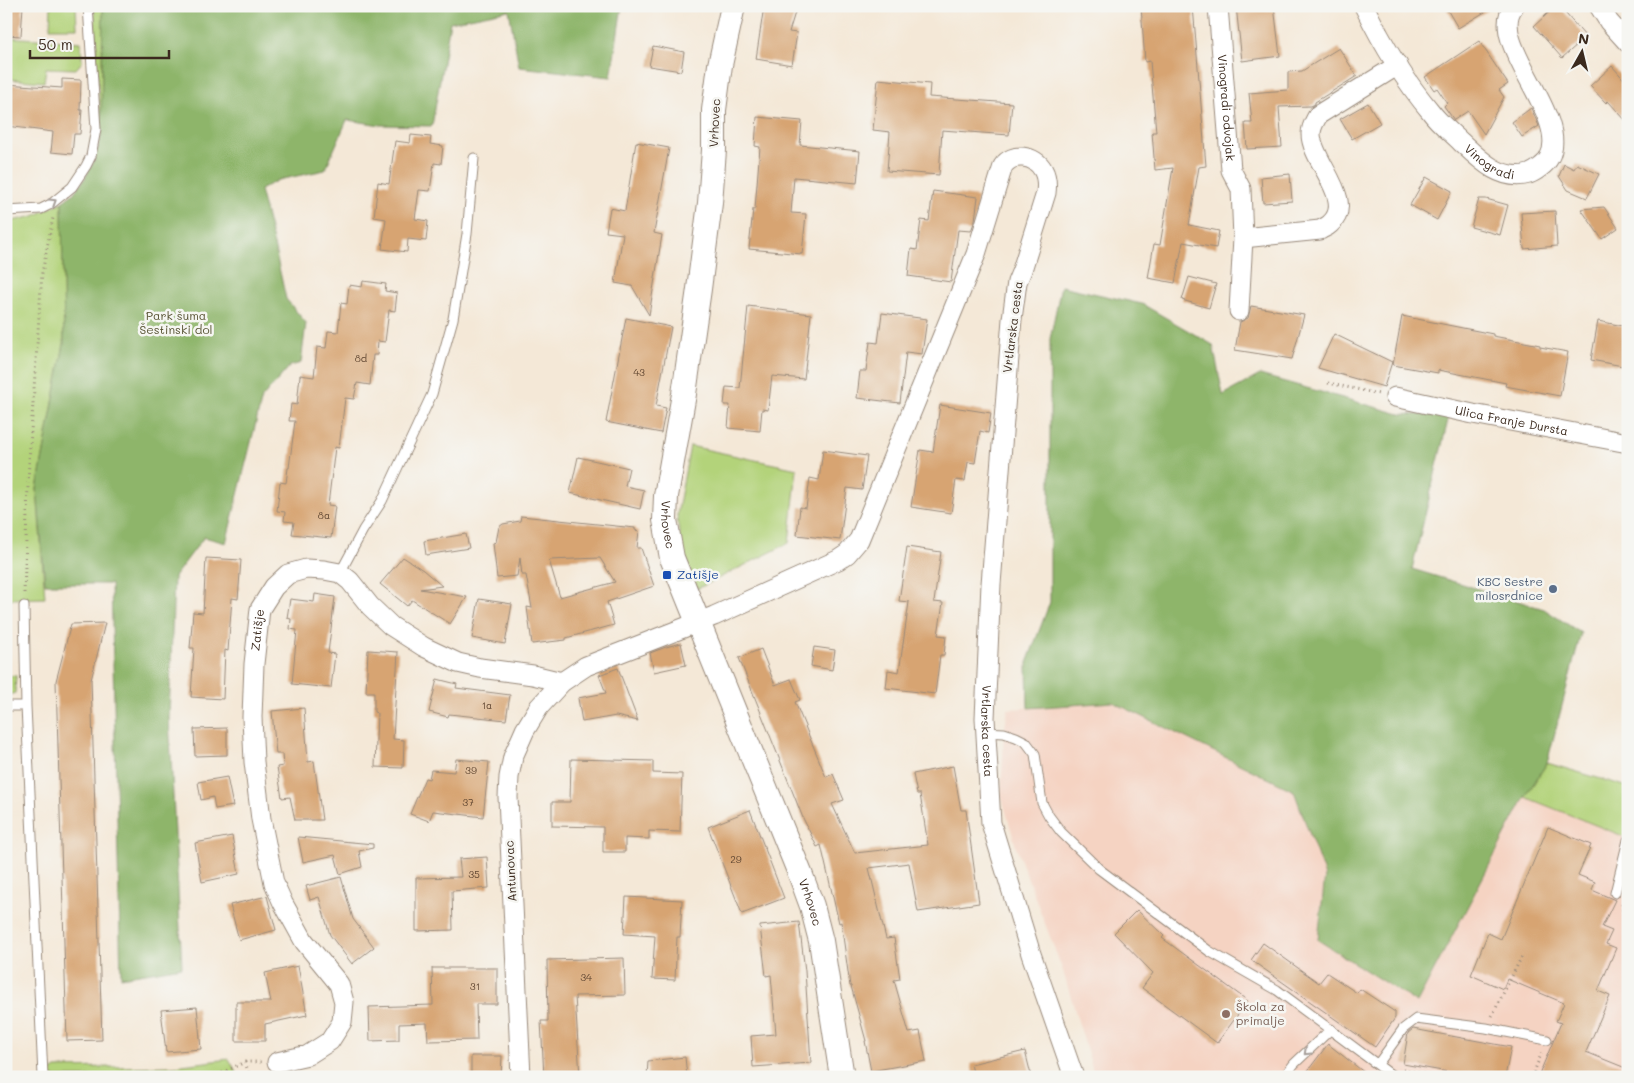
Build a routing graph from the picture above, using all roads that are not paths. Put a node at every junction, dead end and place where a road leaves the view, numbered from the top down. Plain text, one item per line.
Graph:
1 (88, 6) edge
2 (733, 6) edge
3 (1218, 6) edge
4 (1364, 6) edge
5 (1514, 6) edge
6 (1599, 6) edge
7 (1628, 44) edge
8 (1398, 65) junction
9 (474, 158) dead end
10 (6, 211) edge
11 (1243, 238) junction
12 (1239, 311) dead end
13 (1395, 397) road end
14 (1628, 443) edge
15 (340, 573) junction
16 (24, 606) road end
17 (698, 622) junction
18 (562, 682) junction
19 (6, 706) edge
20 (26, 706) junction
21 (985, 732) junction
22 (1628, 840) edge
23 (1615, 893) road end
24 (1331, 1029) junction
25 (1547, 1040) road end
26 (277, 1062) road end
27 (1378, 1064) junction
28 (43, 1076) edge
29 (521, 1077) edge
30 (842, 1077) edge
31 (1074, 1077) edge
32 (1284, 1077) edge
33 (1394, 1077) edge

10 -> 1 lane
2 - 17 street, Vrhovec
3 - 11 street, Vinogradi odvojak
4 - 8 street, Vinogradi
5 - 8 street, Vinogradi
6 - 7 street
8 - 11 street
9 - 15 lane
11 - 12 street, Vinogradi odvojak
13 - 14 street, Ulica Franje Dursta
15 - 18 street
15 - 26 street, Zatišje
16 - 20 lane
17 - 18 street
17 - 21 street, Vrtlarska cesta
17 - 30 street, Vrhovec
18 - 29 street, Antunovac
19 - 20 lane
20 - 28 lane
21 - 24 lane
21 - 31 street, Vrtlarska cesta
22 - 23 lane
24 - 27 lane
24 -> 32 lane
25 - 27 lane
27 - 33 lane

